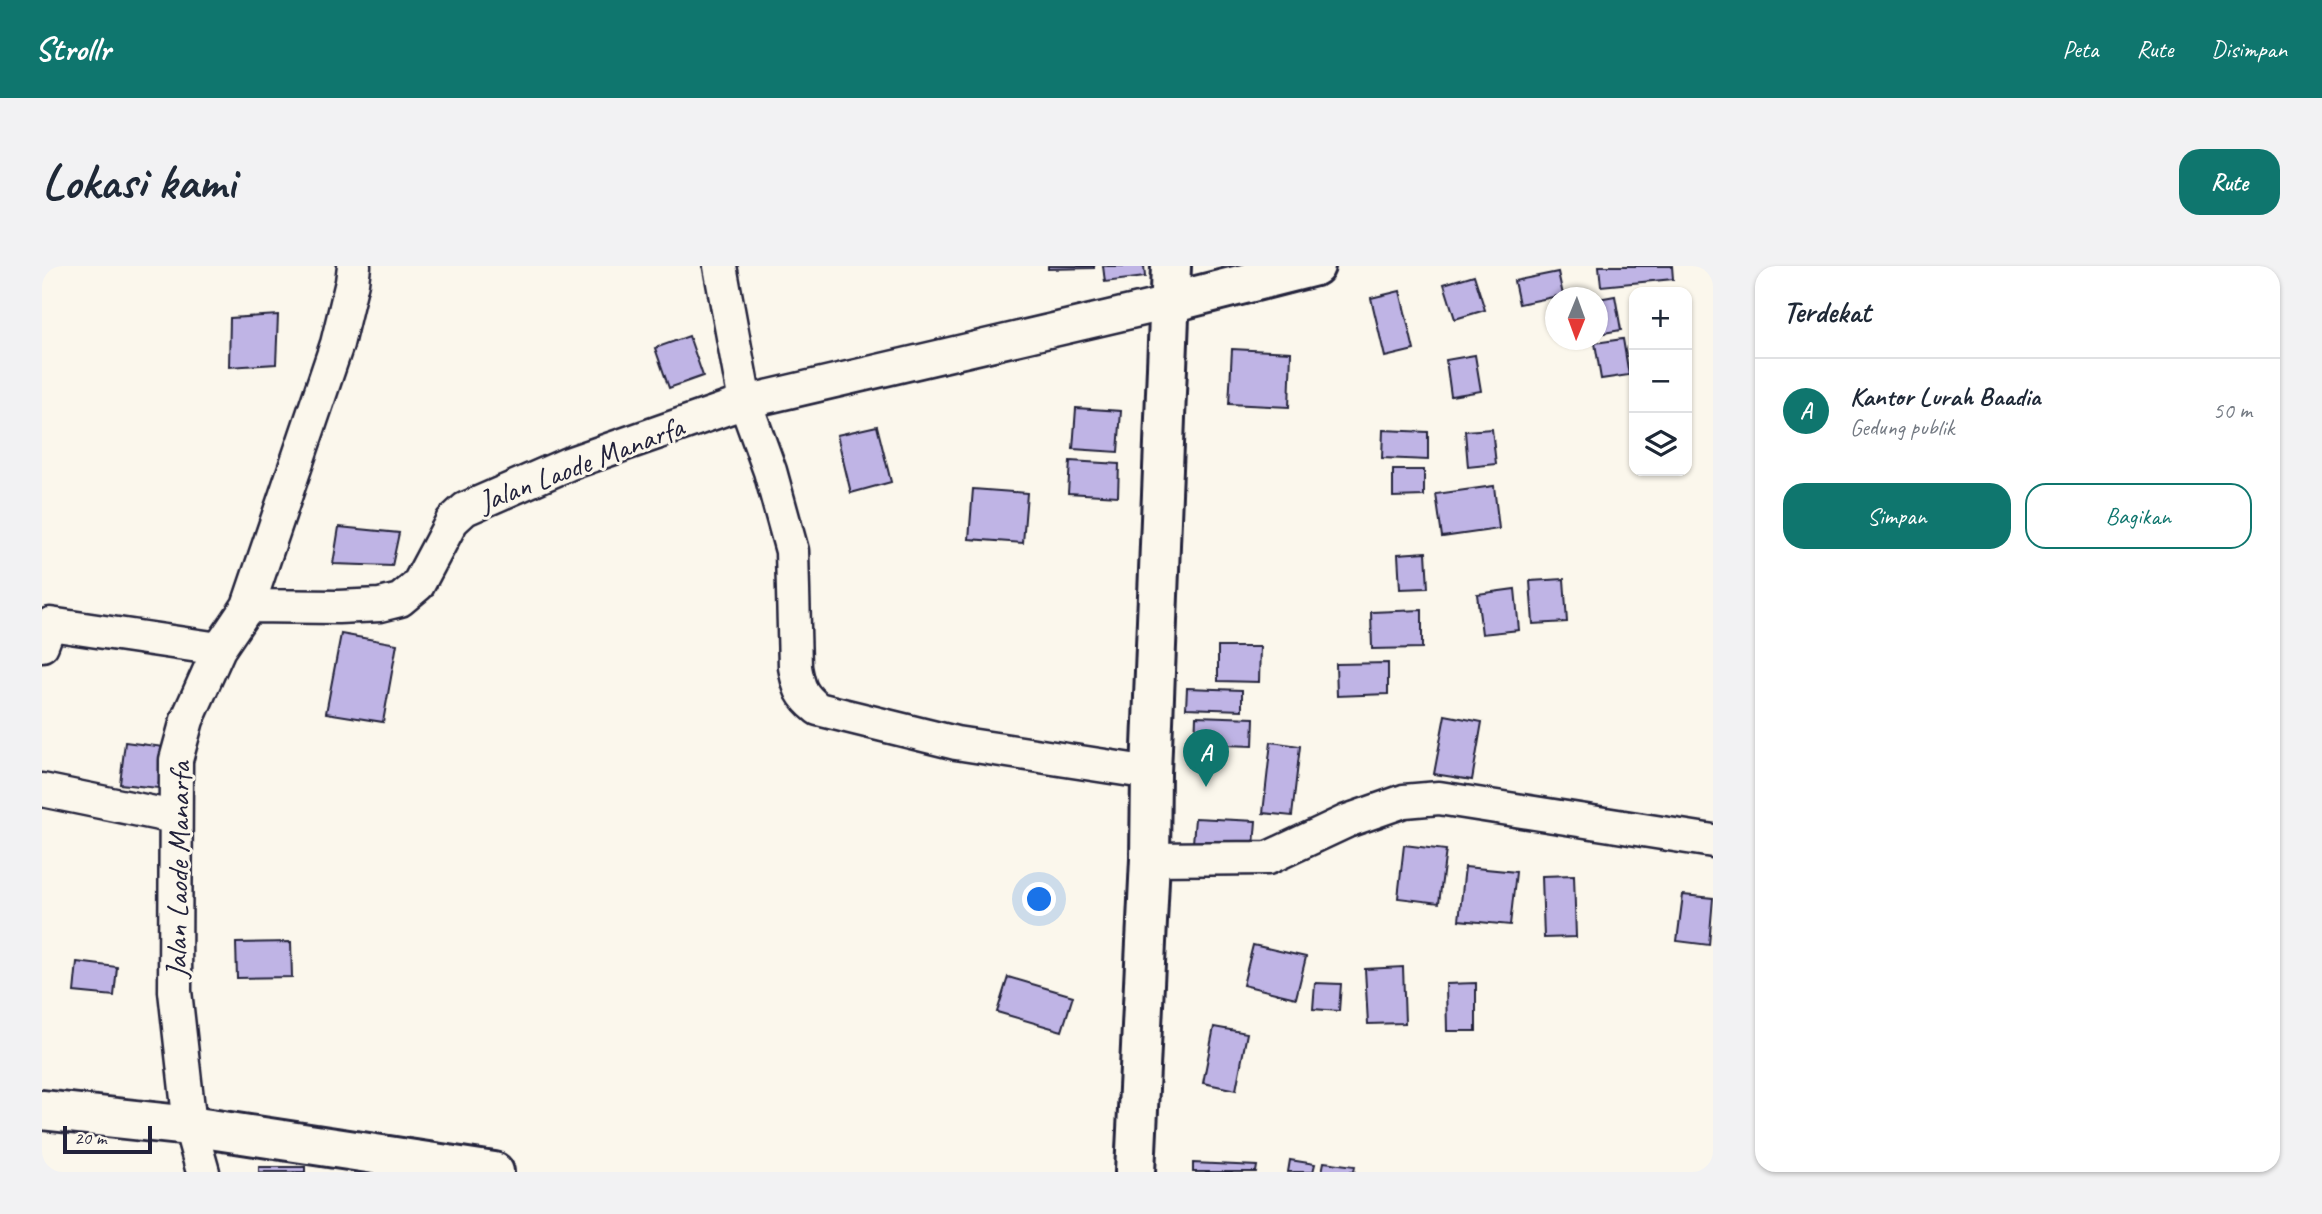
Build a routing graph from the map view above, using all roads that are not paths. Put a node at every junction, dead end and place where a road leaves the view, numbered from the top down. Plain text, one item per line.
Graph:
1 (354, 266) edge
2 (720, 266) edge
3 (1314, 266) edge
4 (1170, 285) edge
5 (746, 402) junction
6 (248, 606) junction
7 (45, 630) edge
8 (219, 649) junction
9 (1151, 773) junction
10 (42, 790) edge
11 (174, 817) junction
12 (1713, 841) edge
13 (1150, 859) junction
14 (42, 1110) edge
15 (190, 1126) junction
16 (203, 1172) edge
17 (494, 1172) edge
18 (1135, 1172) edge

1 - 6 street
2 - 5 street
3 - 4 main road, Jalan Laode Manarfa
4 - 5 street, Jalan Laode Manarfa
4 - 9 main road
5 - 6 street, Jalan Laode Manarfa
5 - 9 street
6 - 8 street, Jalan Laode Manarfa
7 - 8 street
8 - 11 street, Jalan Laode Manarfa
9 - 13 main road
10 - 11 street
11 - 15 street, Jalan Laode Manarfa
12 - 13 street
13 - 18 main road
14 - 15 main road
15 - 16 street, Jalan Laode Manarfa
15 - 17 main road

